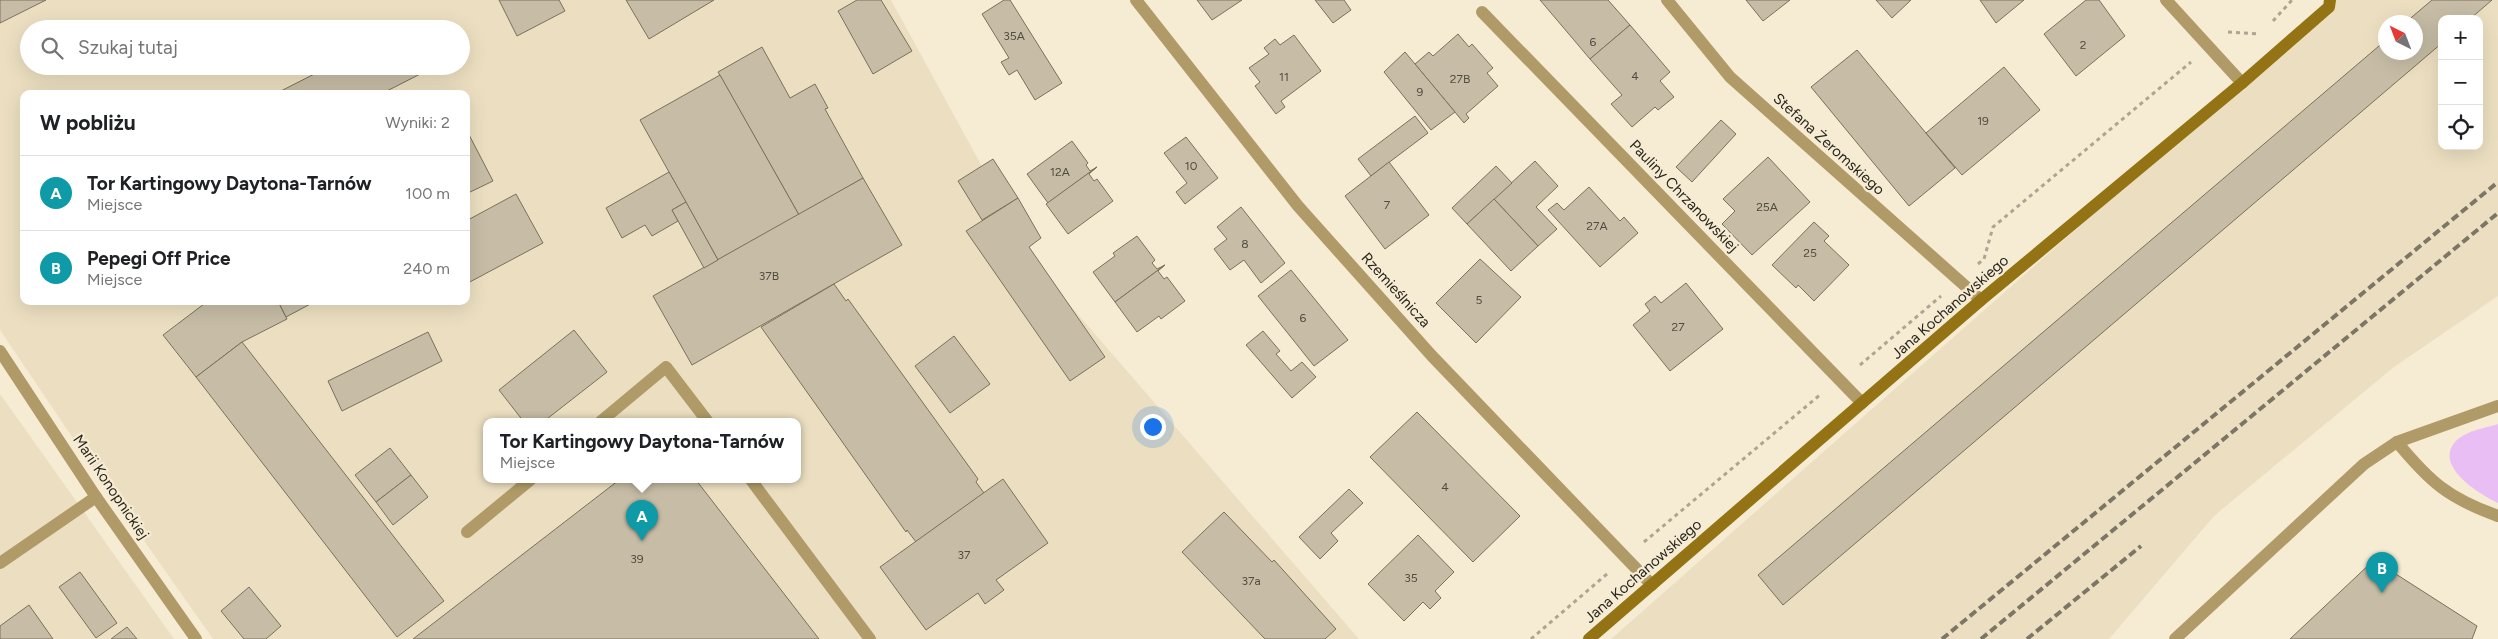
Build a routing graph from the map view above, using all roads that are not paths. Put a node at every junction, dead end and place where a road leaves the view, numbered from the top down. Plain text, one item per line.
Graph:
1 (1136, 0) edge
2 (1668, 0) edge
3 (2166, 0) edge
4 (2332, 2) edge
5 (1482, 12) dead end
6 (2242, 83) junction
7 (1981, 300) junction
8 (0, 351) edge
9 (1862, 403) junction
10 (2498, 406) edge
11 (605, 418) edge
12 (705, 418) edge
13 (2397, 442) junction
14 (526, 483) edge
15 (753, 483) edge
16 (96, 497) junction
17 (2498, 516) edge
18 (467, 532) dead end
19 (0, 563) edge
20 (1652, 585) junction
21 (196, 639) edge
22 (870, 639) edge
23 (1589, 639) edge
24 (2176, 639) edge

1 - 20 street, Rzemieślnicza
2 - 7 street, Stefana Żeromskiego
3 - 6 street
4 - 6 street, Jana Kochanowskiego
5 - 9 street, Pauliny Chrzanowskiej
6 - 7 street, Jana Kochanowskiego
7 - 9 street, Jana Kochanowskiego
8 - 16 street, Marii Konopnickiej
9 - 20 street, Jana Kochanowskiego
10 - 13 street
11 - 12 street
13 - 17 street
13 - 24 street
14 - 18 street
15 - 22 street
16 - 19 street
16 - 21 street, Marii Konopnickiej
20 - 23 street, Jana Kochanowskiego

